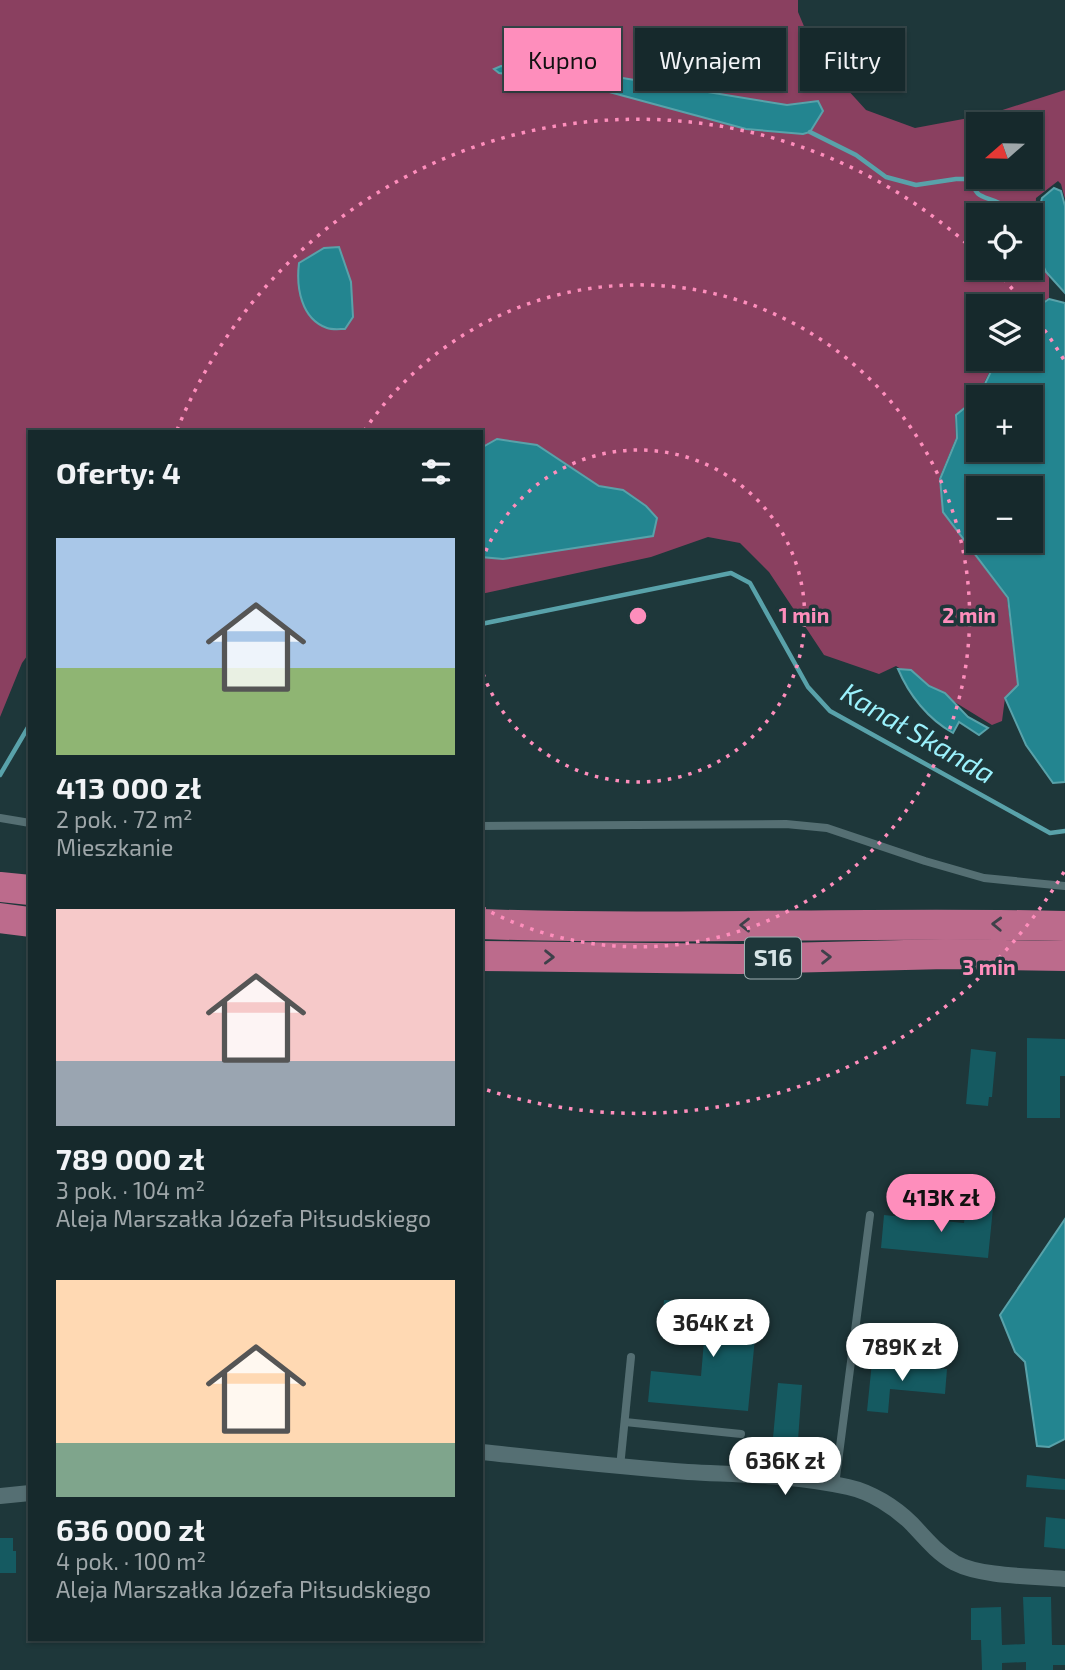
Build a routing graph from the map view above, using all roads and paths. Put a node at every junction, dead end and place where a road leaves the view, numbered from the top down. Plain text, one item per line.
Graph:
1 (0, 818) edge
2 (28, 823) edge
3 (483, 826) edge
4 (1065, 886) edge
5 (0, 887) edge
6 (28, 890) edge
7 (0, 918) edge
8 (28, 922) edge
9 (483, 924) edge
10 (1065, 926) edge
11 (483, 956) edge
12 (1065, 956) edge
13 (870, 1215) dead end
14 (631, 1357) dead end
15 (625, 1422) junction
16 (741, 1434) dead end
17 (483, 1452) edge
18 (809, 1460) dead end
19 (620, 1467) junction
20 (807, 1480) junction
21 (835, 1485) junction
22 (28, 1493) edge
23 (0, 1496) edge
24 (1065, 1579) edge

1 - 2 lane
3 - 4 lane
5 - 6 highway
7 - 8 highway
10 -> 9 highway, S16
11 -> 12 highway, S16
13 - 21 lane
14 - 15 lane
15 - 16 lane
15 - 19 lane
17 - 19 street
18 - 20 lane
19 - 20 street
20 - 21 street
21 - 24 street
22 - 23 street

